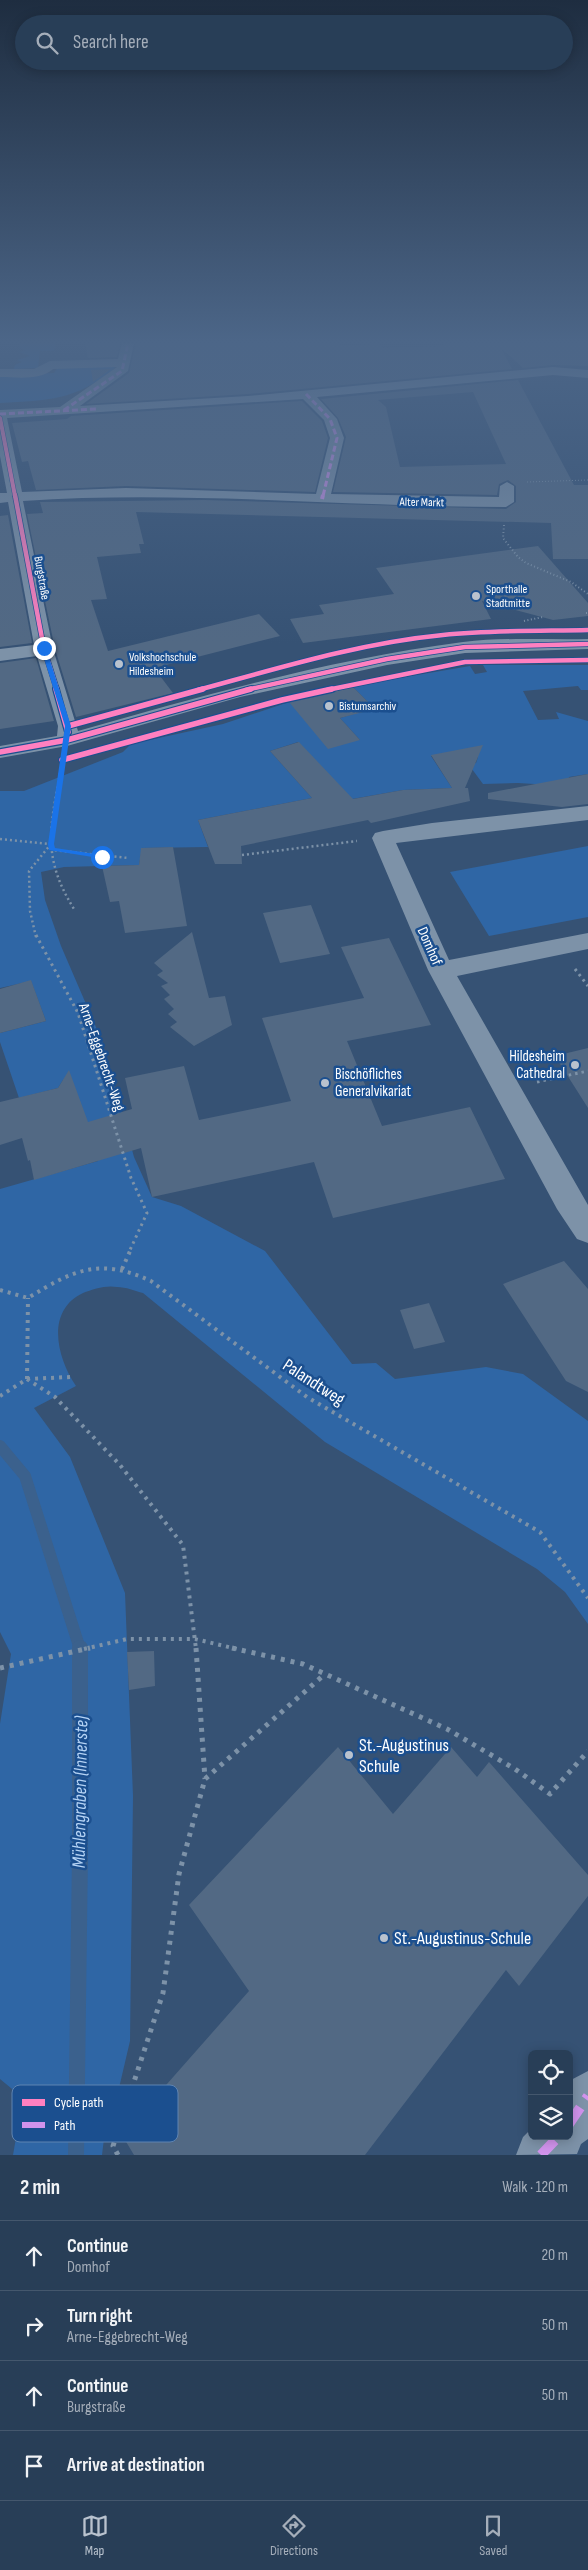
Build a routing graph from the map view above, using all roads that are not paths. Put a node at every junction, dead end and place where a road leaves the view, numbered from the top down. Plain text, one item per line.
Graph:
1 (3, 444) edge
2 (336, 444) edge
3 (507, 486) road end
4 (8, 497) edge
5 (322, 498) junction
6 (588, 644) edge
7 (44, 648) junction
8 (0, 655) edge
9 (67, 740) junction
10 (0, 752) edge
11 (588, 813) edge
12 (588, 941) edge
13 (441, 970) junction
14 (588, 1230) edge
15 (588, 2096) edge
16 (573, 2118) edge
17 (555, 2140) edge
18 (541, 2155) edge

1 - 4 street, Burgstraße
2 - 5 street
3 - 5 street, Alter Markt
4 - 5 street, Alter Markt
4 - 7 street, Burgstraße
6 - 9 street
7 - 8 street
7 - 9 street, Burgstraße
9 - 10 street
11 - 13 street, Domhof
12 - 13 street
13 - 14 street, Domhof
15 - 16 street
17 - 18 street

